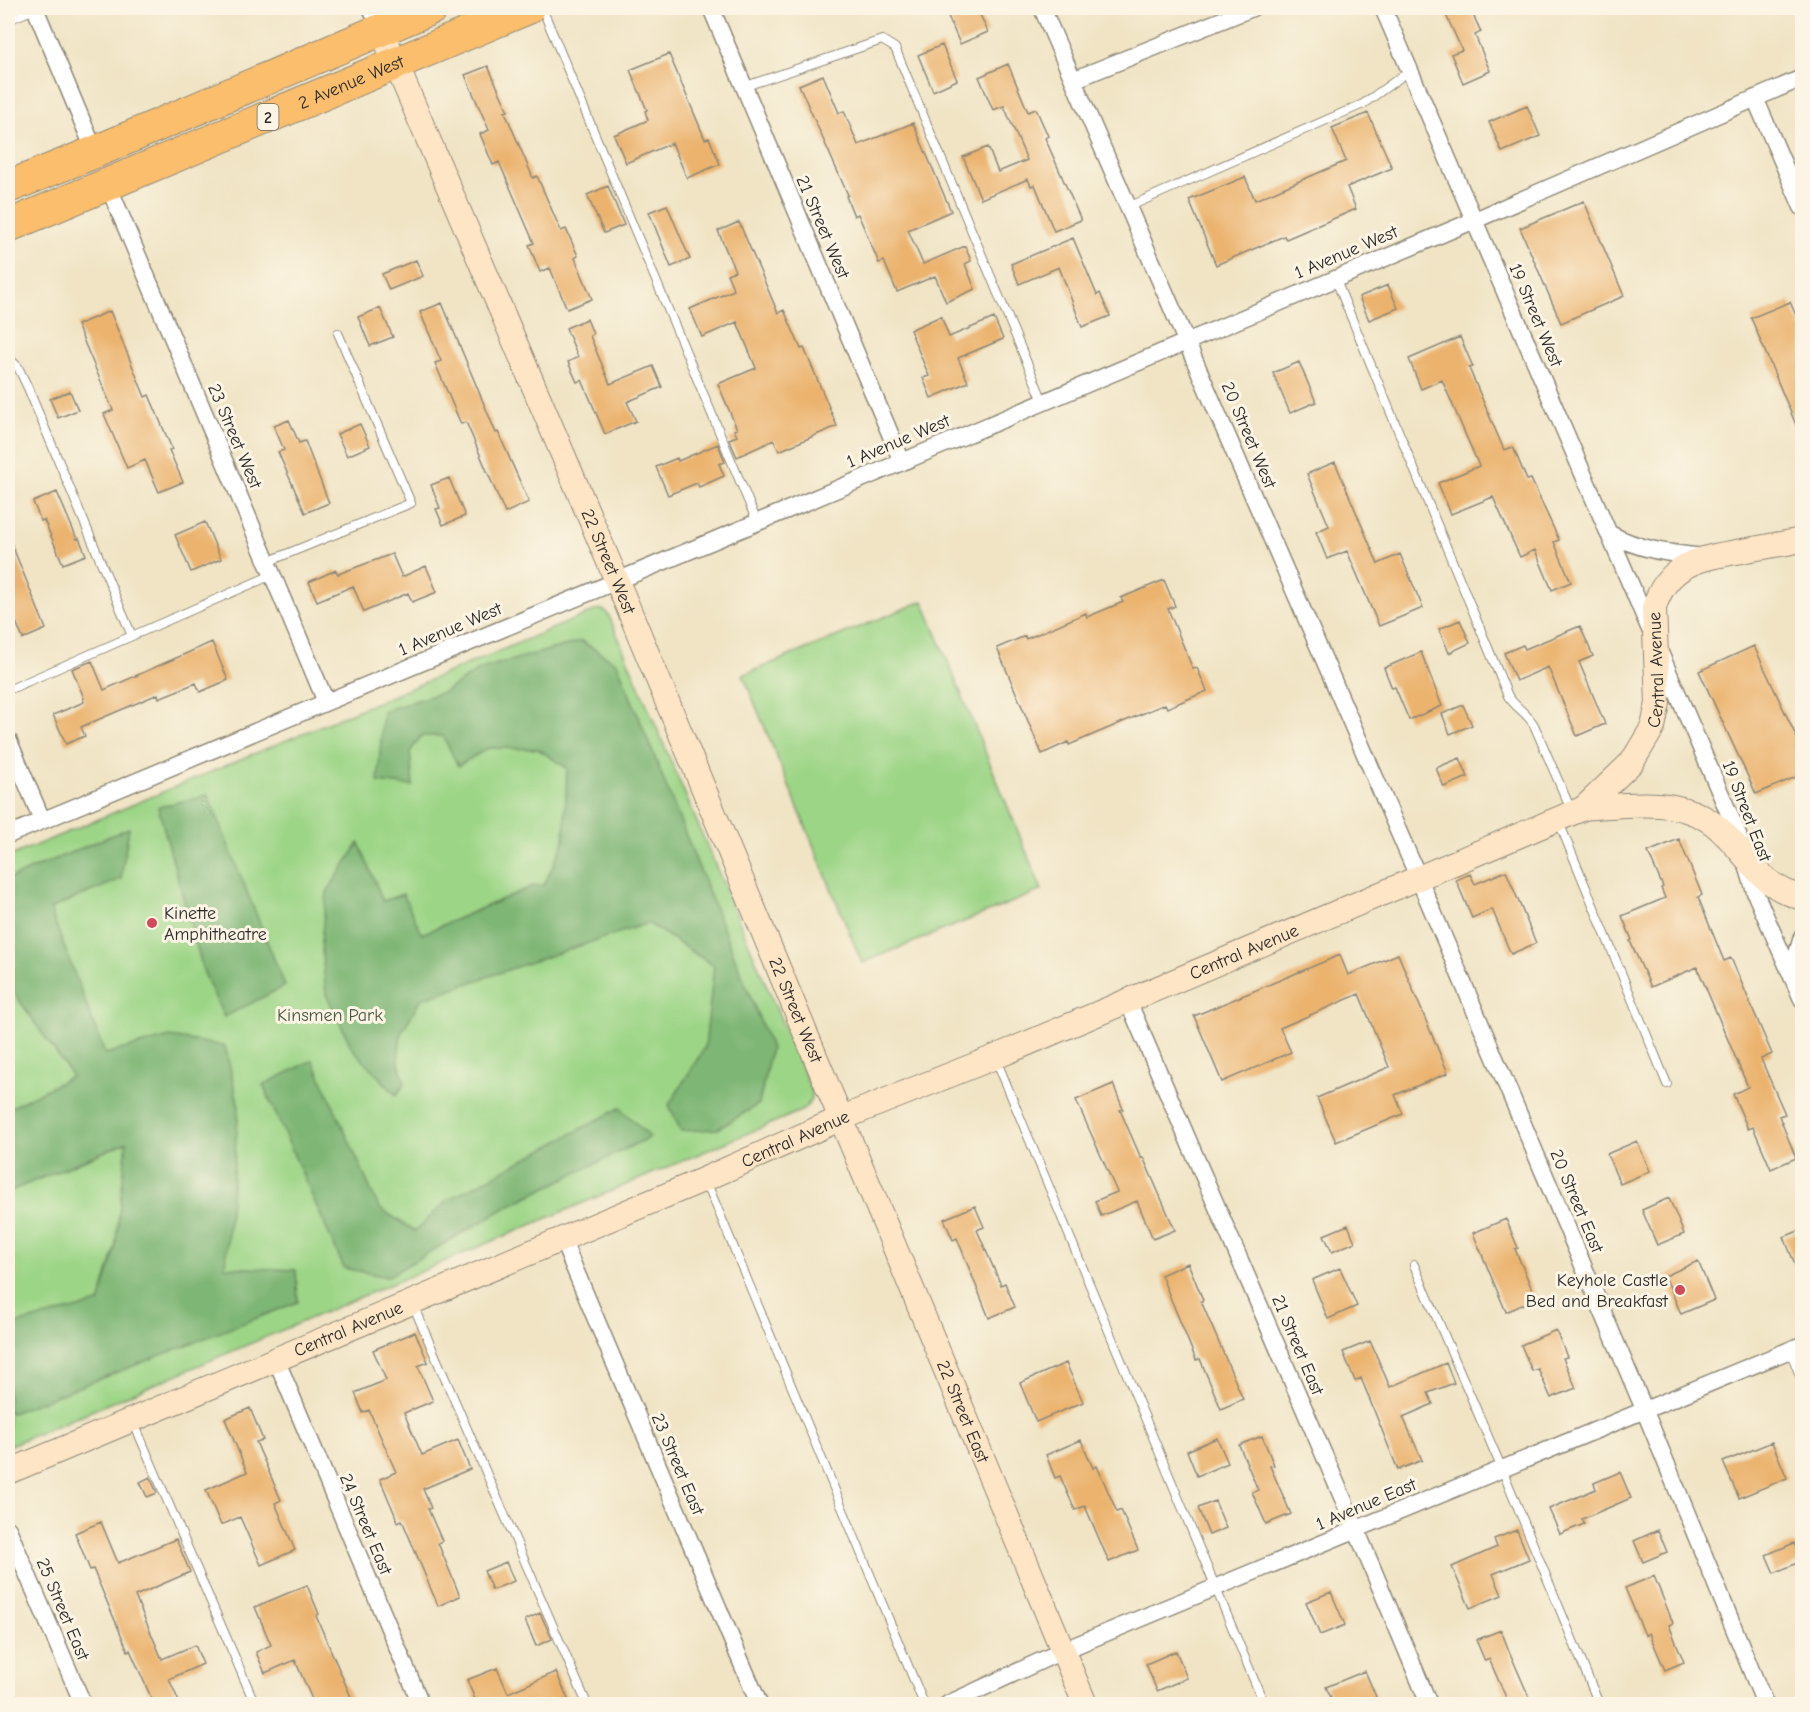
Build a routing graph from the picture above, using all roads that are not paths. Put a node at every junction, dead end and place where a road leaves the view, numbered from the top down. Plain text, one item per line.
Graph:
1 (36, 8) edge
2 (432, 8) edge
3 (528, 8) edge
4 (543, 8) edge
5 (711, 8) edge
6 (1042, 8) edge
7 (1252, 8) edge
8 (1383, 8) edge
9 (376, 18) edge
10 (8, 20) edge
11 (395, 63) junction
12 (1409, 71) junction
13 (1803, 78) edge
14 (1073, 80) junction
15 (743, 88) junction
16 (1755, 99) junction
17 (95, 152) junction
18 (108, 185) junction
19 (8, 187) edge
20 (1128, 207) junction
21 (1803, 207) edge
22 (1474, 220) junction
23 (8, 226) edge
24 (1335, 278) junction
25 (338, 333) dead end
26 (1187, 341) junction
27 (8, 357) edge
28 (1043, 401) junction
29 (902, 462) junction
30 (757, 522) junction
31 (1608, 533) junction
32 (1803, 540) edge
33 (1707, 557) junction
34 (269, 568) junction
35 (616, 581) junction
36 (132, 636) junction
37 (1654, 637) junction
38 (8, 690) edge
39 (326, 702) junction
40 (8, 739) edge
41 (1571, 813) junction
42 (42, 820) junction
43 (8, 835) edge
44 (1748, 862) junction
45 (1419, 879) junction
46 (1803, 898) edge
47 (1803, 937) edge
48 (1800, 992) edge
49 (1128, 1001) junction
50 (995, 1057) junction
51 (1667, 1084) dead end
52 (842, 1118) junction
53 (705, 1179) junction
54 (562, 1239) junction
55 (1414, 1266) dead end
56 (412, 1302) junction
57 (1796, 1348) edge
58 (276, 1359) junction
59 (1803, 1381) edge
60 (1644, 1409) junction
61 (132, 1419) junction
62 (1502, 1469) junction
63 (8, 1472) edge
64 (8, 1529) edge
65 (1356, 1529) junction
66 (1216, 1589) junction
67 (1062, 1651) junction
68 (83, 1704) edge
69 (255, 1704) edge
70 (421, 1704) edge
71 (587, 1704) edge
72 (759, 1704) edge
73 (924, 1704) edge
74 (948, 1704) edge
75 (1085, 1704) edge
76 (1264, 1704) edge
77 (1429, 1704) edge
78 (1599, 1704) edge
79 (1765, 1704) edge

1 - 10 lane
1 - 17 street
2 - 9 highway, 2 Avenue West / 2
3 - 11 highway, 2 Avenue West / 2
4 - 30 lane
5 - 15 street, 21 Street West
6 - 14 street, 20 Street West
7 - 14 street
8 - 12 street, 19 Street West
9 - 11 street, 22 Street West
9 - 17 highway, 2 Avenue West / 2
11 - 18 highway, 2 Avenue West / 2
11 - 35 street, 22 Street West
12 - 20 lane
12 - 22 street, 19 Street West
13 - 16 street, 1 Avenue West
14 - 20 street, 20 Street West
15 - 28 lane
15 - 29 street, 21 Street West
16 - 21 street
16 - 22 street, 1 Avenue West
17 - 19 highway, 2 Avenue West / 2
18 - 23 highway, 2 Avenue West / 2
18 - 34 street, 23 Street West
20 - 26 street, 20 Street West
22 - 24 street, 1 Avenue West
22 - 31 street, 19 Street West
24 - 26 street, 1 Avenue West
24 - 41 lane
25 - 34 lane
26 - 28 street, 1 Avenue West
26 - 45 street, 20 Street West
27 - 36 lane
28 - 29 street, 1 Avenue West
29 - 30 street, 1 Avenue West
30 - 35 street, 1 Avenue West
31 - 33 street
31 - 37 street, 19 Street West
32 - 33 street, Central Avenue
33 - 37 street, Central Avenue
34 - 36 lane
34 - 39 street, 23 Street West
35 - 39 street, 1 Avenue West
35 - 52 street, 22 Street West
36 - 38 lane
37 - 41 street, Central Avenue
37 - 44 street, 19 Street East
39 - 42 street, 1 Avenue West
40 - 42 street
41 - 44 street, Central Avenue
41 - 45 street, Central Avenue
41 - 51 lane
42 - 43 street, 1 Avenue West
44 - 46 street, Central Avenue
44 - 48 street, 19 Street East
45 - 49 street, Central Avenue
45 - 60 street, 20 Street East
47 - 48 street
49 - 50 street, Central Avenue
49 - 65 street, 21 Street East
50 - 52 street, Central Avenue
50 - 66 lane
52 - 53 street, Central Avenue
52 - 67 street, 22 Street East
53 - 54 street, Central Avenue
53 - 73 lane
54 - 56 street, Central Avenue
54 - 72 street, 23 Street East
55 - 62 lane
56 - 58 street, Central Avenue
56 - 71 lane
57 - 59 lane
57 - 60 street, 1 Avenue East
58 - 61 street, Central Avenue
58 - 70 street, 24 Street East
60 - 62 street, 1 Avenue East
60 - 79 street, 20 Street East
61 - 63 street, Central Avenue
61 - 69 lane
62 - 65 street, 1 Avenue East
62 - 78 lane
64 - 68 street, 25 Street East
65 - 66 street, 1 Avenue East
65 - 77 street, 21 Street East
66 - 67 street, 1 Avenue East
66 - 76 lane
67 - 74 street, 1 Avenue East
67 - 75 street, 22 Street East

